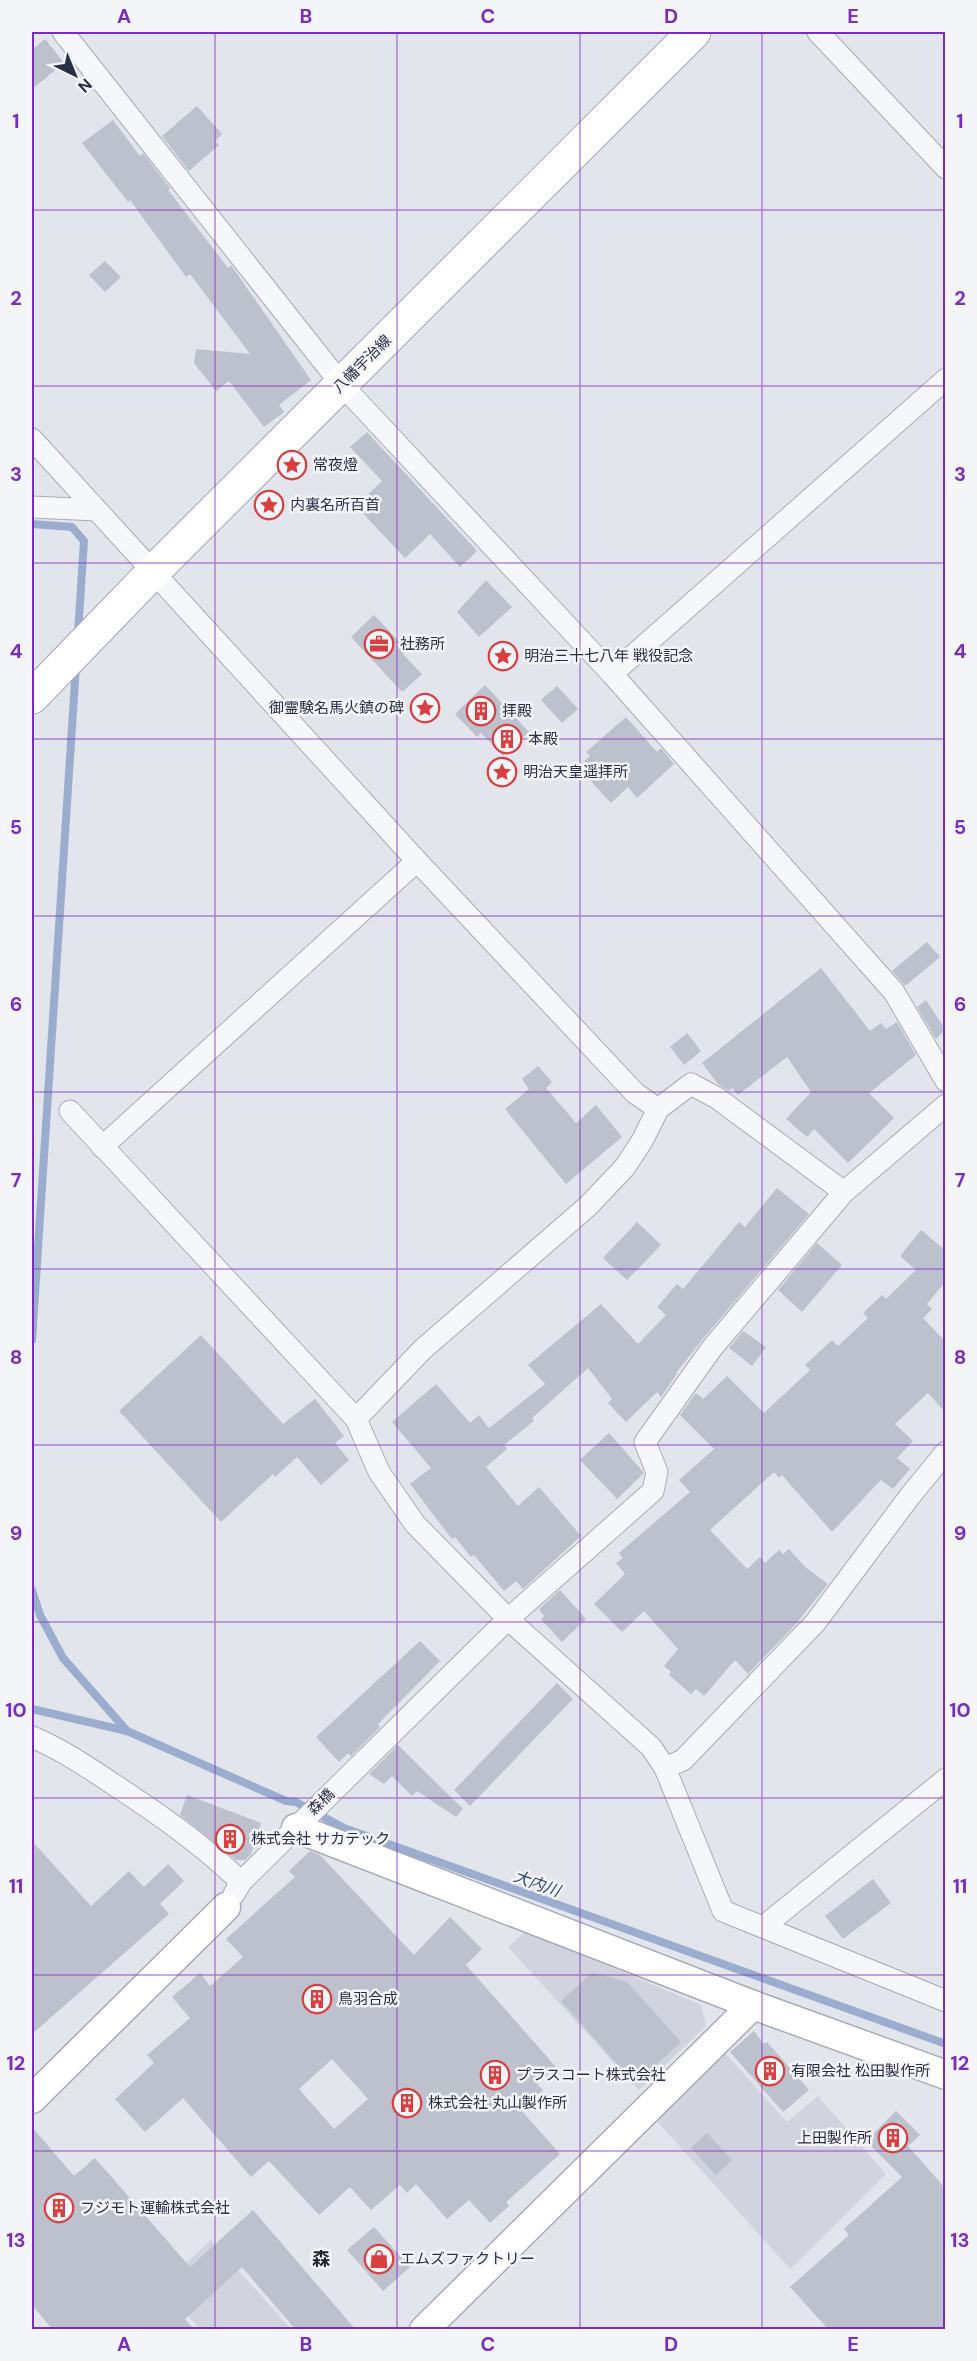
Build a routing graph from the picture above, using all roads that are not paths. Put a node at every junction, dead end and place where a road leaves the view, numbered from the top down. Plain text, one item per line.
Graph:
1 (63, 32) edge
2 (694, 32) edge
3 (819, 32) edge
4 (945, 168) edge
5 (945, 379) edge
6 (342, 385) junction
7 (32, 439) edge
8 (32, 507) edge
9 (97, 510) junction
10 (153, 572) junction
11 (612, 674) junction
12 (32, 697) edge
13 (417, 861) junction
14 (945, 1081) edge
15 (945, 1105) edge
16 (658, 1109) junction
17 (70, 1111) dead end
18 (102, 1147) junction
19 (844, 1192) junction
20 (356, 1419) junction
21 (945, 1452) edge
22 (508, 1619) junction
23 (32, 1737) edge
24 (665, 1768) junction
25 (945, 1779) edge
26 (299, 1824) junction
27 (241, 1882) junction
28 (226, 1907) joint
29 (763, 1927) junction
30 (945, 2001) edge
31 (753, 2005) junction
32 (945, 2075) edge
33 (32, 2099) edge
34 (424, 2330) edge

1 - 6 street
2 - 6 main road, 八幡宇治線
3 - 4 street
5 - 11 street
6 - 10 main road, 八幡宇治線
6 - 11 street
7 - 9 street
8 - 9 street
9 - 10 street
10 - 12 main road, 八幡宇治線
10 - 13 street
11 - 14 street
13 - 16 street
13 - 18 street
15 - 19 street
16 - 19 street
16 - 20 street
17 - 18 street
18 - 20 street
19 - 22 street, 森橋
20 - 22 street
21 - 24 street
22 - 24 street
22 - 26 street, 森橋
23 - 27 street
24 - 29 street
25 - 29 street
26 - 27 street, 森橋
26 - 31 street
27 - 28 street, 森橋
28 - 33 street
29 - 30 street
31 - 32 street
31 - 34 street

